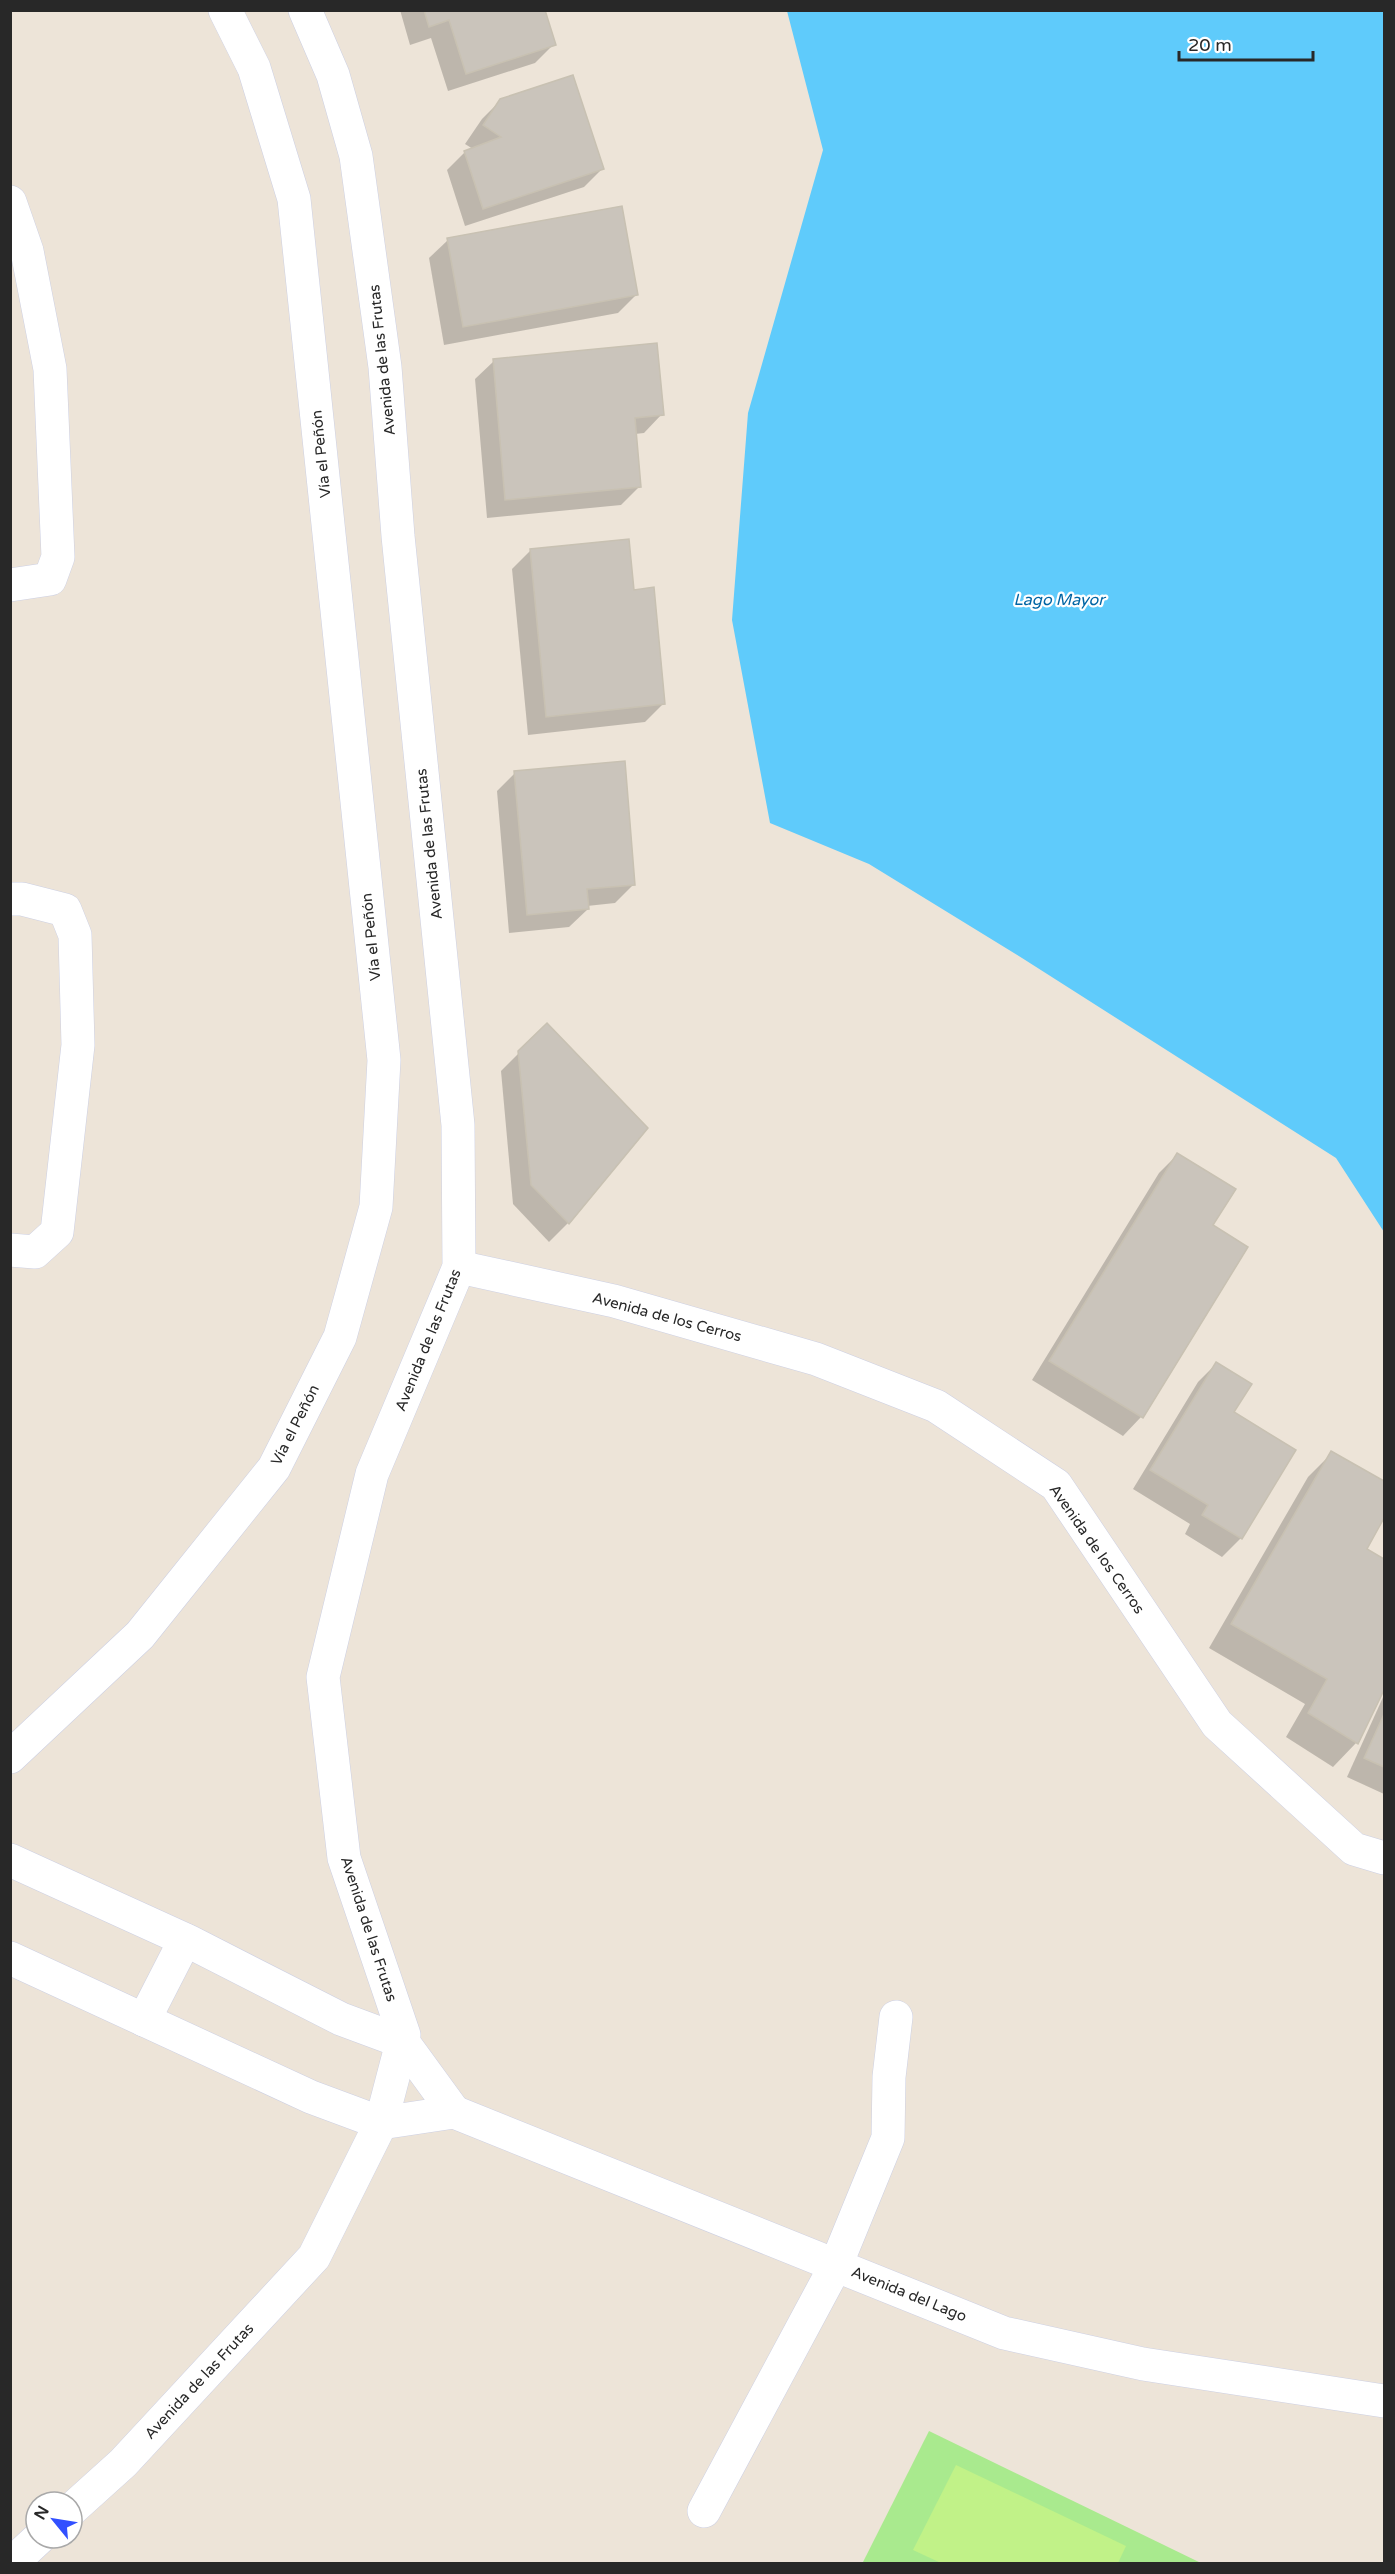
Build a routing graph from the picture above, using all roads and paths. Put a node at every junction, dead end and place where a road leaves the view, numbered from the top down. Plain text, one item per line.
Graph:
1 (225, 10) edge
2 (305, 10) edge
3 (10, 202) edge
4 (10, 585) edge
5 (10, 899) edge
6 (10, 1250) edge
7 (459, 1267) junction
8 (10, 1756) edge
9 (1384, 1858) edge
10 (10, 1860) edge
11 (185, 1940) junction
12 (10, 1958) edge
13 (896, 2018) dead end
14 (144, 2020) junction
15 (403, 2042) junction
16 (454, 2112) junction
17 (381, 2123) junction
18 (836, 2265) junction
19 (1384, 2401) edge
20 (84, 2498) edge
21 (704, 2511) dead end
22 (26, 2550) edge
23 (11, 2564) edge

1 - 8 street, Vía el Peñón
2 - 7 street, Avenida de las Frutas
3 - 4 street
5 - 6 street
7 - 9 street, Avenida de los Cerros
7 - 15 street, Avenida de las Frutas
10 - 11 street
11 - 14 street
11 - 15 street
12 - 14 street
13 - 18 street
14 - 17 street
15 - 16 street
15 - 17 street, Avenida de las Frutas
16 - 17 street
16 - 18 street, Avenida del Lago
17 - 20 street, Avenida de las Frutas
18 - 19 street, Avenida del Lago
18 - 21 street
22 - 23 street

